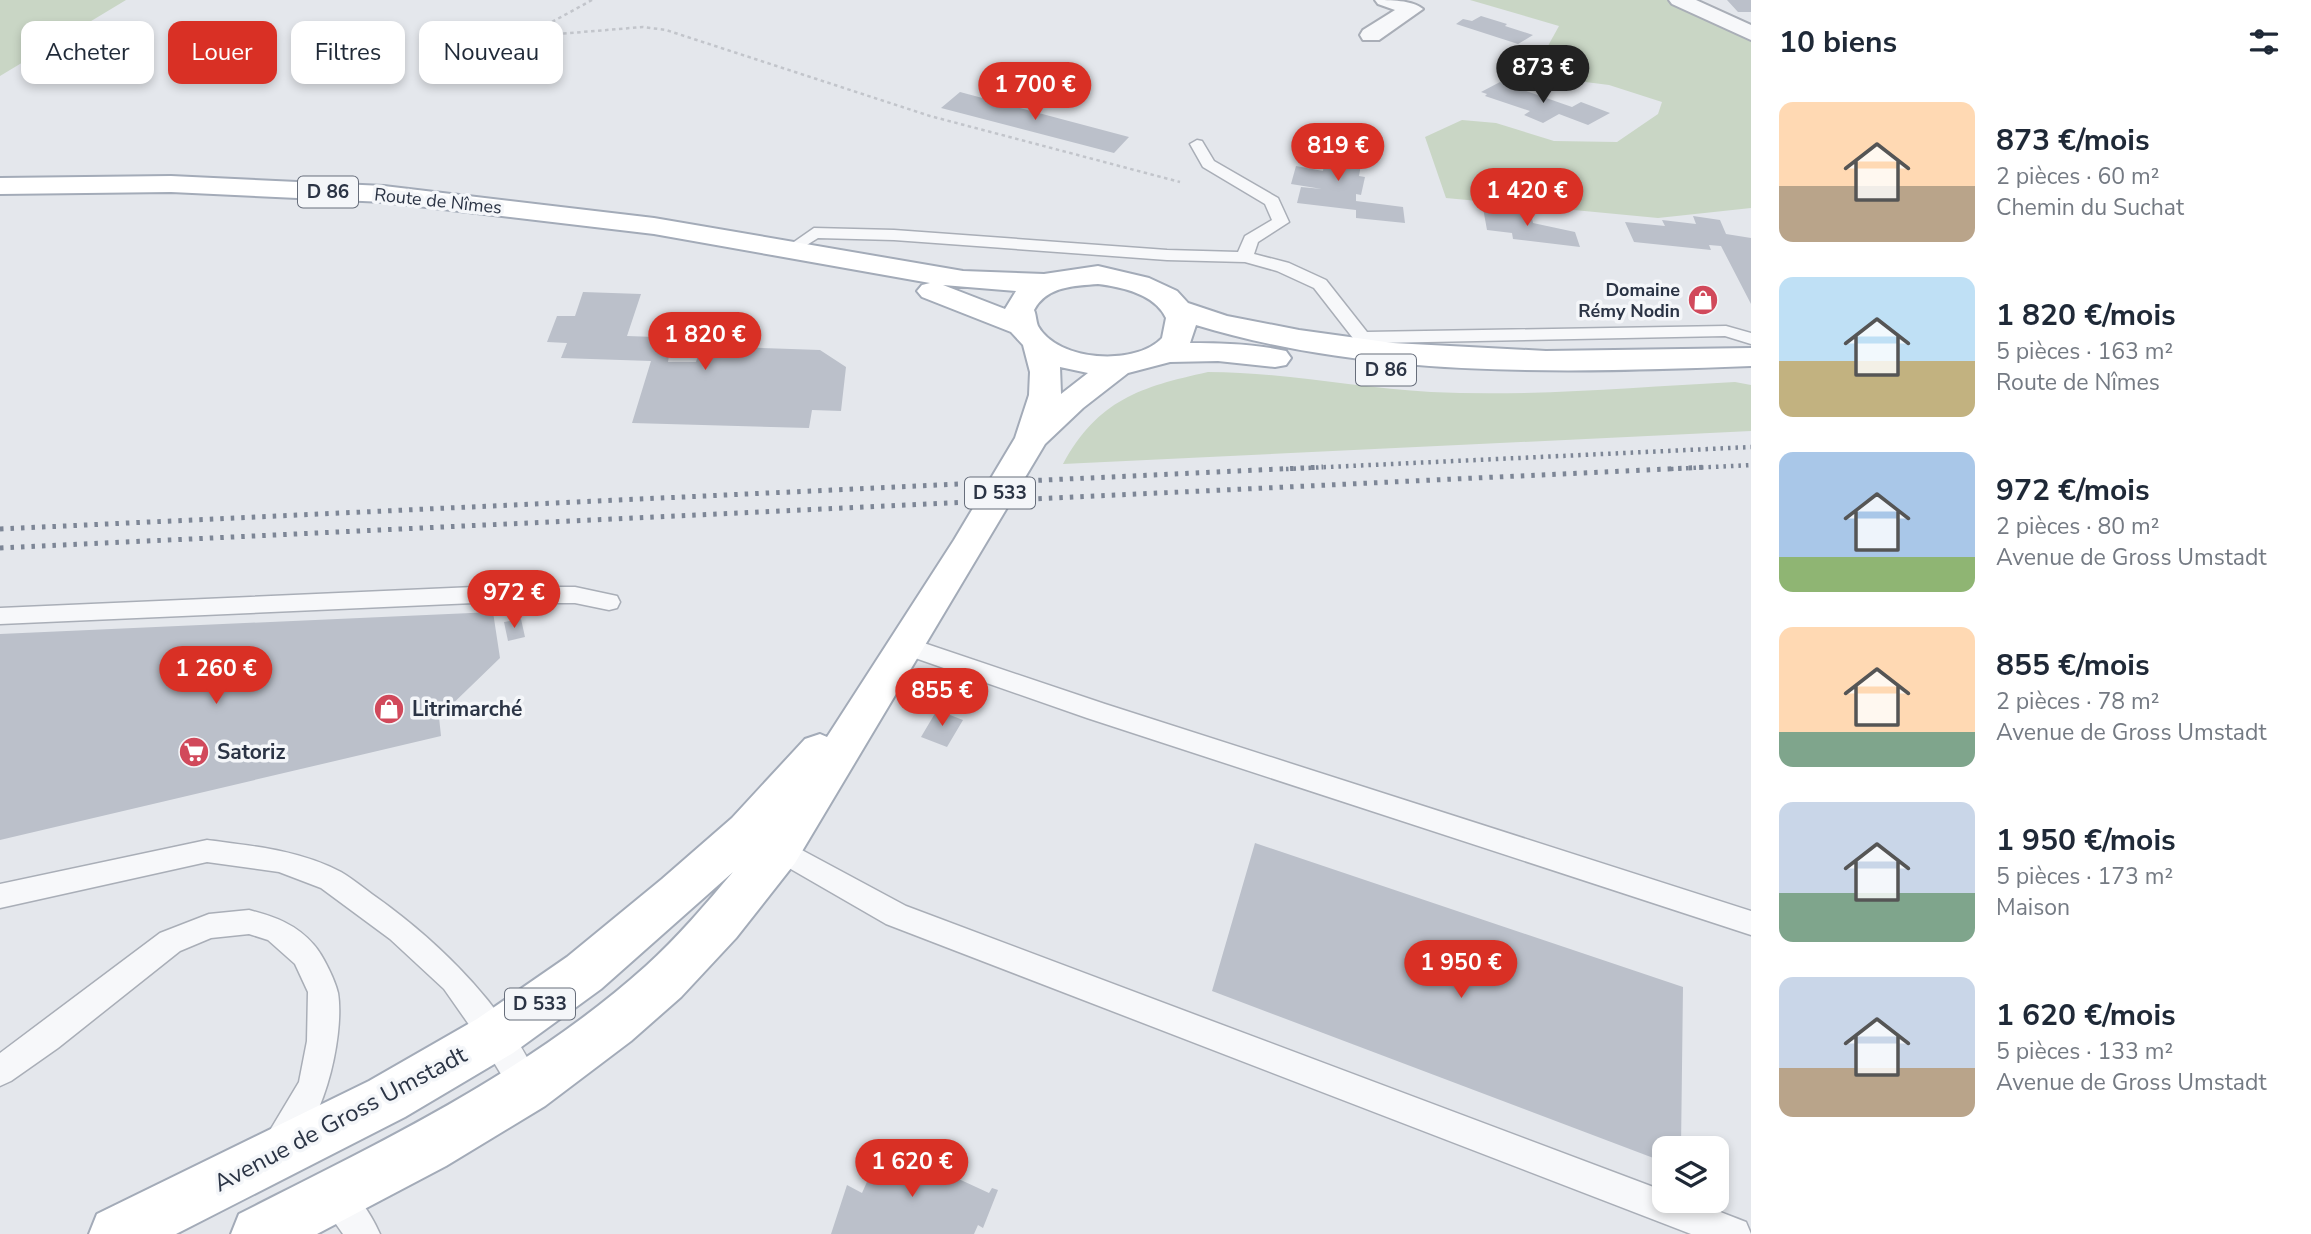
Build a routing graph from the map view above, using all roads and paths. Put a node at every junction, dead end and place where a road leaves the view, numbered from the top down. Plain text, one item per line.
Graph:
1 (592, 0) edge
2 (1385, 0) edge
3 (1679, 0) edge
4 (1751, 33) edge
5 (1371, 35) dead end
6 (1197, 144) dead end
7 (1187, 184) dead end
8 (0, 186) edge
9 (789, 251) junction
10 (1245, 257) junction
11 (1046, 283) junction
12 (1176, 309) junction
13 (1029, 335) junction
14 (1751, 339) edge
15 (1369, 344) junction
16 (1164, 353) junction
17 (1751, 357) edge
18 (1608, 363) junction
19 (1118, 366) junction
20 (1032, 438) junction
21 (610, 602) dead end
22 (0, 616) edge
23 (897, 660) junction
24 (763, 841) junction
25 (0, 896) edge
26 (1751, 923) edge
27 (495, 1036) junction
28 (0, 1070) edge
29 (527, 1088) junction
30 (266, 1158) junction
31 (335, 1196) junction
32 (117, 1234) edge
33 (259, 1234) edge
34 (363, 1234) edge
35 (1734, 1234) edge

1 - 7 path
2 - 5 street
3 - 4 street
6 - 10 lane
8 - 9 main road, Route de Nîmes / D 86
9 - 10 lane
9 - 11 main road, Route de Nîmes / D 86
9 - 13 main road, Route de Nîmes / D 86
10 - 15 lane
11 - 12 main road
11 - 13 main road
12 - 15 main road, D 86
12 - 16 main road
13 - 19 main road
13 - 20 main road, Avenue de Gross Umstadt / D 533
14 - 15 lane
15 - 18 main road, D 86
16 - 18 main road, D 86
16 - 19 main road
17 - 18 main road, D 86
19 - 20 main road, Avenue de Gross Umstadt / D 533
20 - 23 main road, Avenue de Gross Umstadt / D 533
21 - 22 lane
23 - 24 main road, Avenue de Gross Umstadt / D 533
23 - 26 lane
24 - 27 main road, Avenue de Gross Umstadt / D 533
24 - 29 main road, Avenue de Gross Umstadt / D 533
24 - 35 lane
25 - 27 lane
27 - 29 lane
27 - 30 main road, Avenue de Gross Umstadt / D 533
28 - 30 lane
29 - 31 main road, Avenue de Gross Umstadt / D 533
30 - 32 main road, Avenue de Gross Umstadt / D 533
31 - 33 main road, Avenue de Gross Umstadt / D 533
31 - 34 lane

